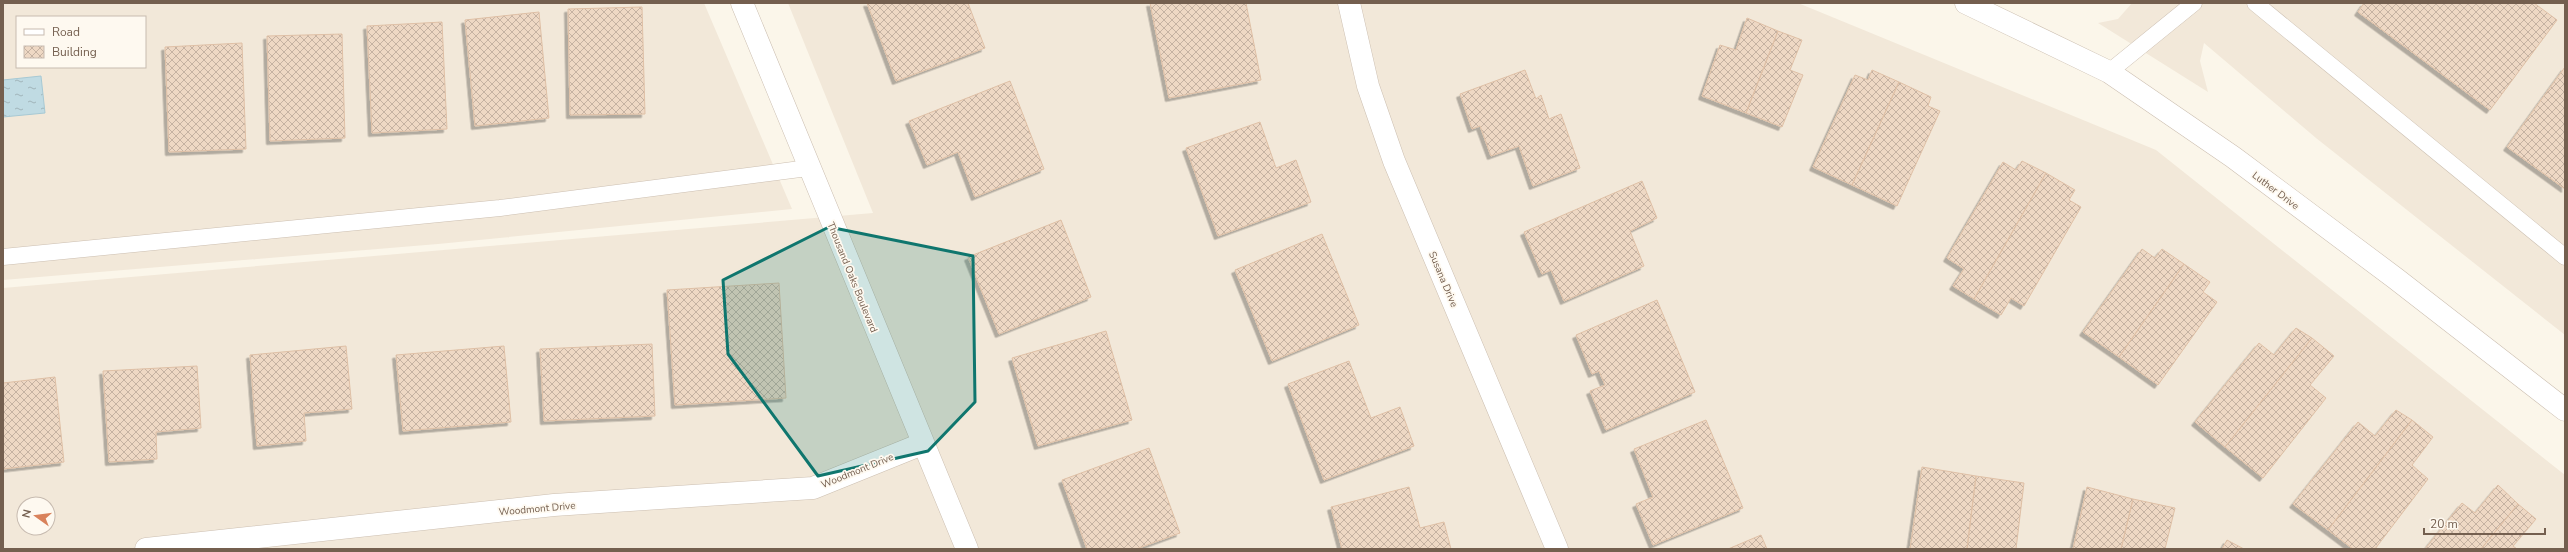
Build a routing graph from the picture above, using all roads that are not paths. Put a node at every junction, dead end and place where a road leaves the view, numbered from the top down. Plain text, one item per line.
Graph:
1 (742, 3) edge
2 (1349, 3) edge
3 (1966, 3) edge
4 (2194, 3) edge
5 (2255, 3) edge
6 (2109, 72) junction
7 (808, 168) junction
8 (3, 257) edge
9 (2565, 257) edge
10 (2565, 410) edge
11 (922, 444) junction
12 (146, 549) edge
13 (967, 549) edge
14 (1557, 549) edge

1 - 7 street, Thousand Oaks Boulevard
2 - 14 street, Susana Drive
3 - 6 street, Luther Drive
4 - 6 lane
5 - 9 lane
6 - 10 street, Luther Drive
7 - 8 lane
7 - 11 street, Thousand Oaks Boulevard
11 - 12 street, Woodmont Drive
11 - 13 street, Thousand Oaks Boulevard

